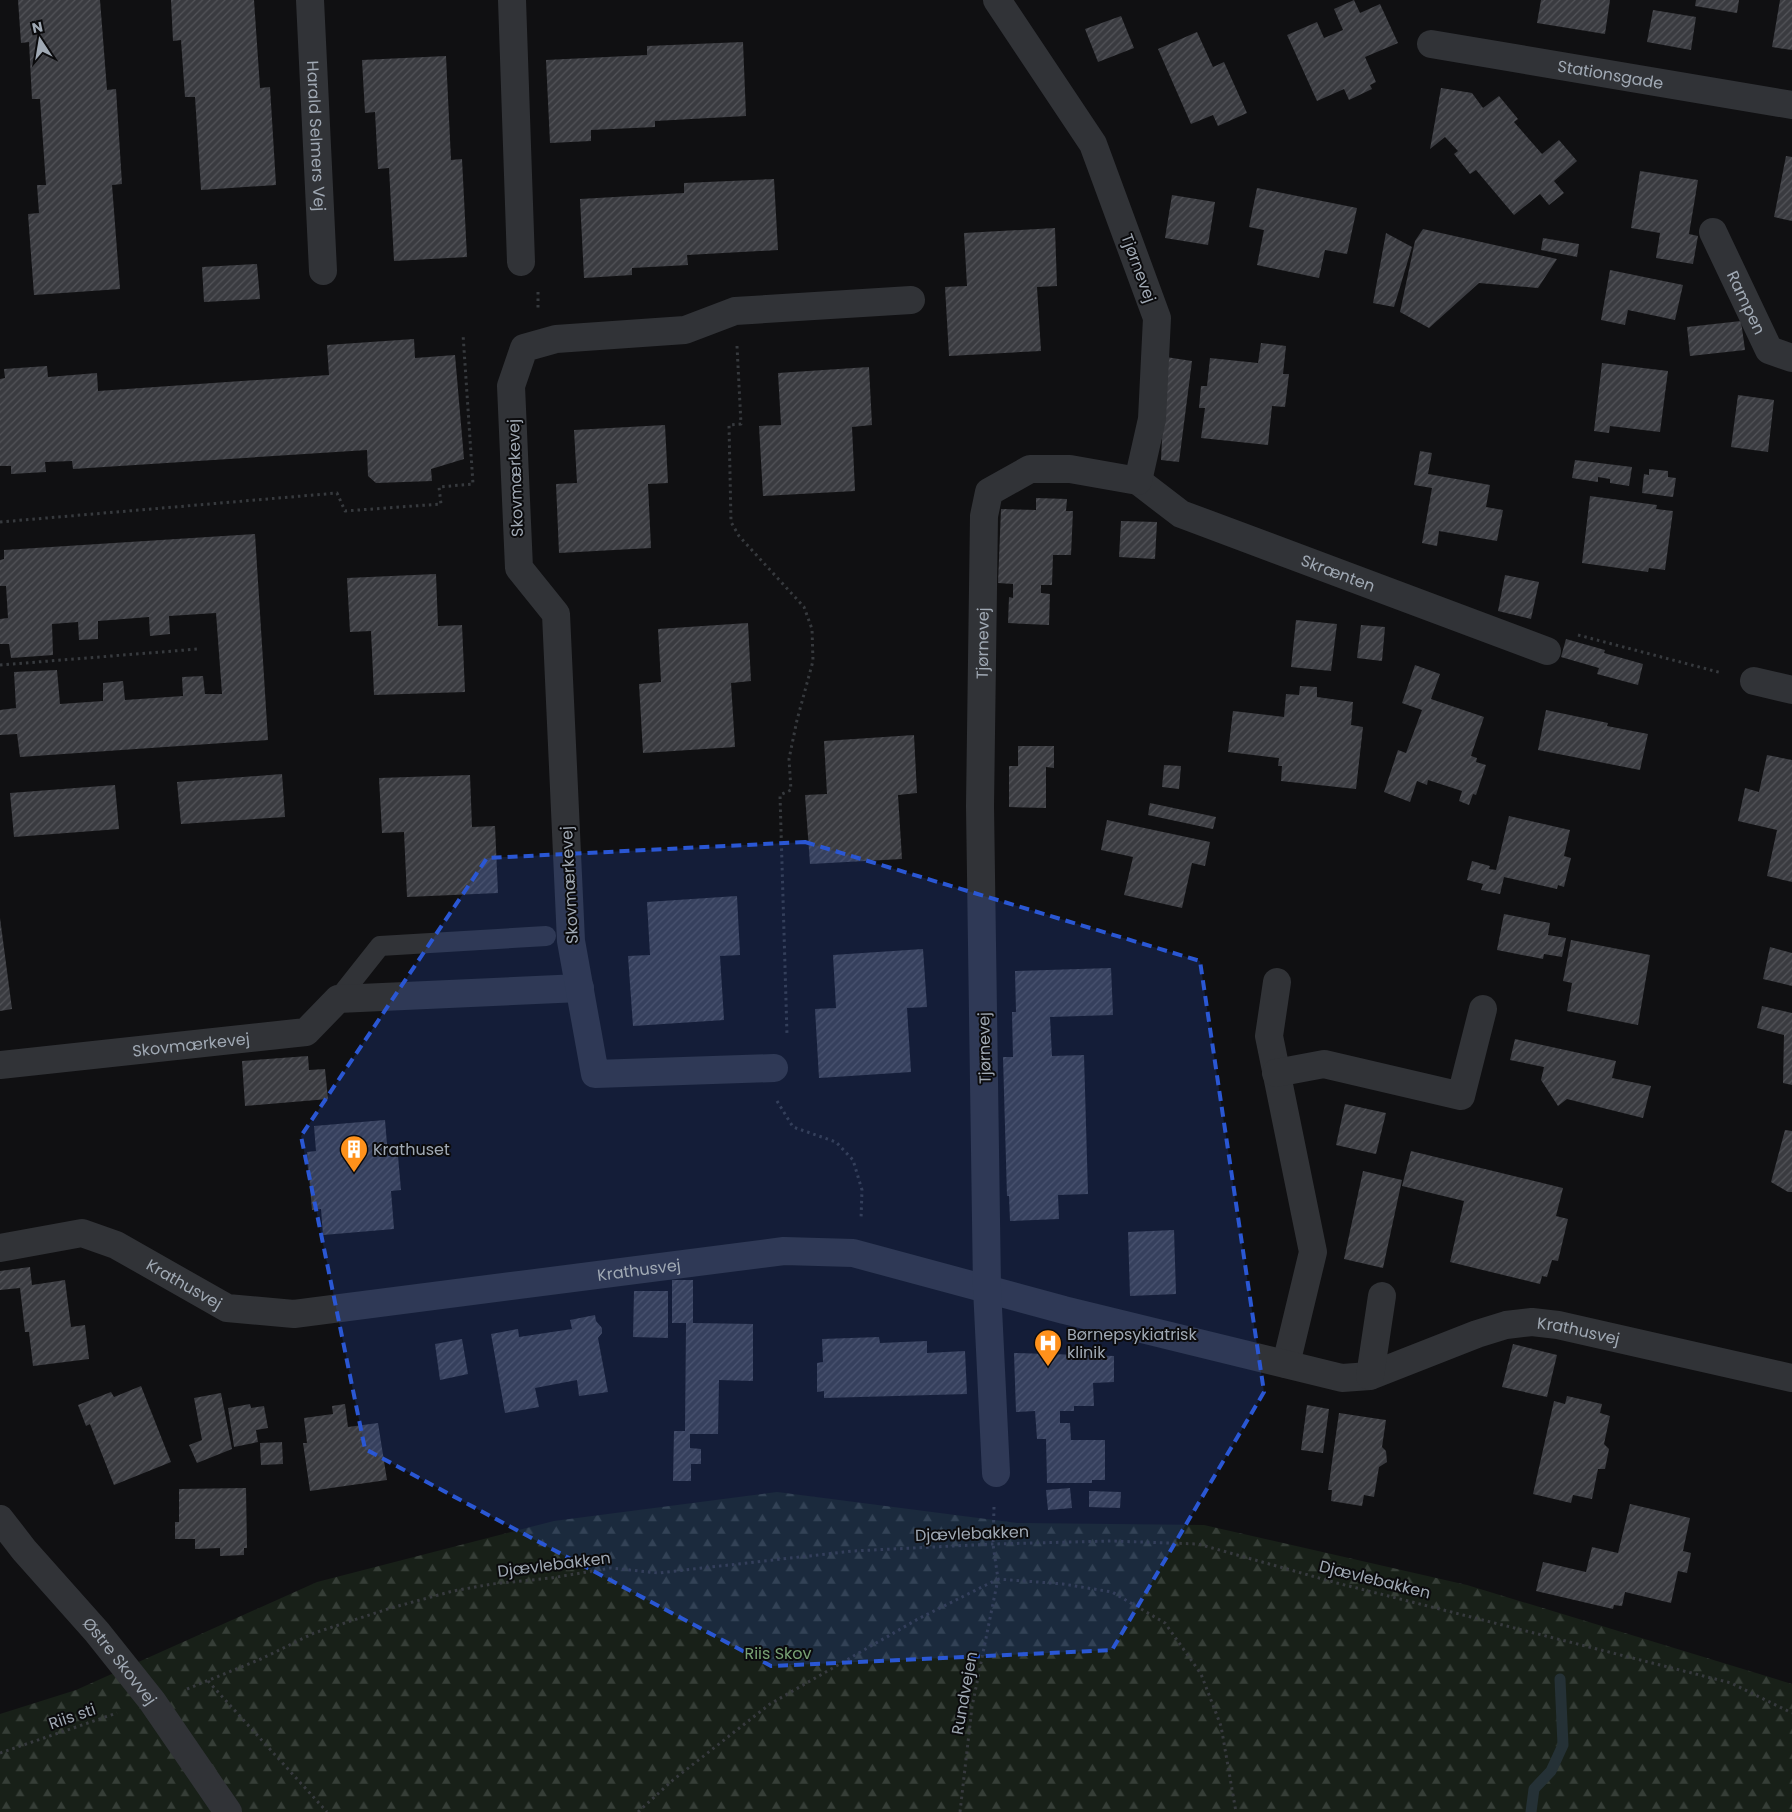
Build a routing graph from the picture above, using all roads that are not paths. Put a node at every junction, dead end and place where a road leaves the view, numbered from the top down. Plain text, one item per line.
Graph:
1 (310, 0) edge
2 (512, 0) edge
3 (997, 0) edge
4 (1431, 44) dead end
5 (1792, 106) edge
6 (1713, 232) dead end
7 (521, 262) road end
8 (323, 271) dead end
9 (910, 300) dead end
10 (1792, 358) edge
11 (1138, 481) junction
12 (1547, 651) road end
13 (1754, 681) road end
14 (1792, 690) edge
15 (546, 936) dead end
16 (1277, 982) dead end
17 (580, 988) junction
18 (338, 999) junction
19 (1483, 1009) dead end
20 (0, 1065) edge
21 (774, 1068) road end
22 (1276, 1072) junction
23 (0, 1248) edge
24 (987, 1288) junction
25 (1382, 1296) dead end
26 (1286, 1364) junction
27 (1370, 1376) junction
28 (1792, 1378) edge
29 (996, 1473) road end
30 (0, 1519) edge
31 (228, 1812) edge

1 - 8 street, Harald Selmers Vej
2 - 7 street
3 - 11 street, Tjørnevej
4 - 5 street, Stationsgade
6 - 10 street, Rampen
9 - 17 street, Skovmærkevej
11 - 12 street, Skrænten
11 - 24 street, Tjørnevej
13 - 14 street
15 - 18 lane
16 - 22 street
17 - 18 street
17 - 21 street, Skovmærkevej
18 - 20 street, Skovmærkevej
19 - 22 street
22 - 26 street
23 - 24 street, Krathusvej
24 - 26 street, Krathusvej
24 - 29 street, Tjørnevej
25 - 27 street
26 - 27 street, Krathusvej
27 - 28 street, Krathusvej
30 - 31 street, Østre Skovvej

